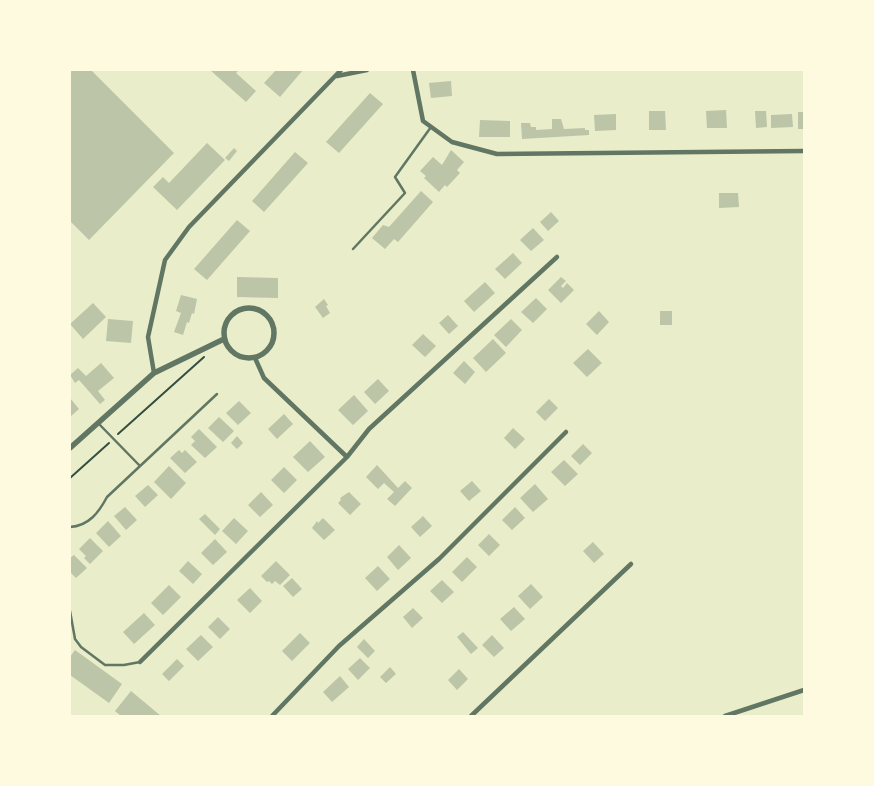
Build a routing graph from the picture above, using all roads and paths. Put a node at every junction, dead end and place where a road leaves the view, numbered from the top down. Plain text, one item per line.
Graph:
1 (341, 70) edge
2 (367, 70) edge
3 (413, 70) edge
4 (336, 76) junction
5 (431, 127) junction
6 (804, 151) edge
7 (352, 249) dead end
8 (557, 257) dead end
9 (224, 339) junction
10 (209, 352) dead end
11 (255, 358) junction
12 (154, 373) junction
13 (217, 394) dead end
14 (98, 423) junction
15 (566, 432) dead end
16 (113, 439) junction
17 (70, 448) edge
18 (347, 457) junction
19 (140, 466) junction
20 (70, 478) edge
21 (70, 527) edge
22 (631, 564) dead end
23 (70, 611) edge
24 (140, 662) joint
25 (804, 690) edge
26 (272, 716) edge
27 (471, 716) edge
28 (725, 716) edge

1 - 4 street
2 - 4 street
3 - 5 street
4 - 12 street
5 - 6 street
5 - 7 lane
8 - 18 street
9 - 11 street
9 - 11 street
9 - 12 street
10 - 16 path
11 - 18 street
12 - 14 street
13 - 19 lane
14 - 16 lane
14 - 17 street
15 - 26 street
16 - 19 lane
16 - 20 path
18 - 24 street
19 - 21 lane
22 - 27 street
23 - 24 lane
25 - 28 street

